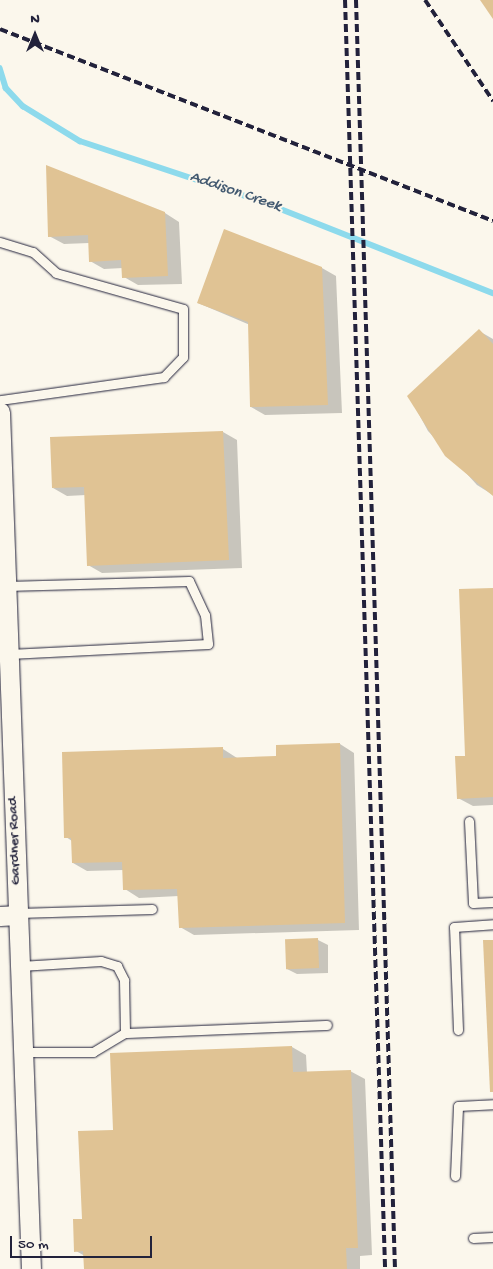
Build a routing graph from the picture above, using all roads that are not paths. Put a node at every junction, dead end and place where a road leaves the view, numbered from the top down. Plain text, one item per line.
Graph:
1 (0, 242) edge
2 (0, 400) edge
3 (0, 412) edge
4 (6, 586) junction
5 (9, 654) junction
6 (469, 821) dead end
7 (493, 902) edge
8 (152, 909) dead end
9 (12, 915) edge
10 (493, 924) edge
11 (20, 966) junction
12 (327, 1024) dead end
13 (458, 1030) dead end
14 (126, 1033) junction
15 (23, 1052) junction
16 (493, 1104) edge
17 (455, 1176) dead end
18 (493, 1237) edge
19 (473, 1238) dead end
20 (30, 1269) edge

1 - 2 lane
3 - 4 street, Gardner Road
4 - 5 street, Gardner Road
4 - 5 lane
5 - 9 street, Gardner Road
6 - 7 lane
8 - 9 lane
9 - 11 street, Gardner Road
10 - 13 lane
11 - 14 lane
11 - 15 street, Gardner Road
12 - 14 lane
14 - 15 lane
15 - 20 street, Gardner Road
16 - 17 lane
18 - 19 lane

